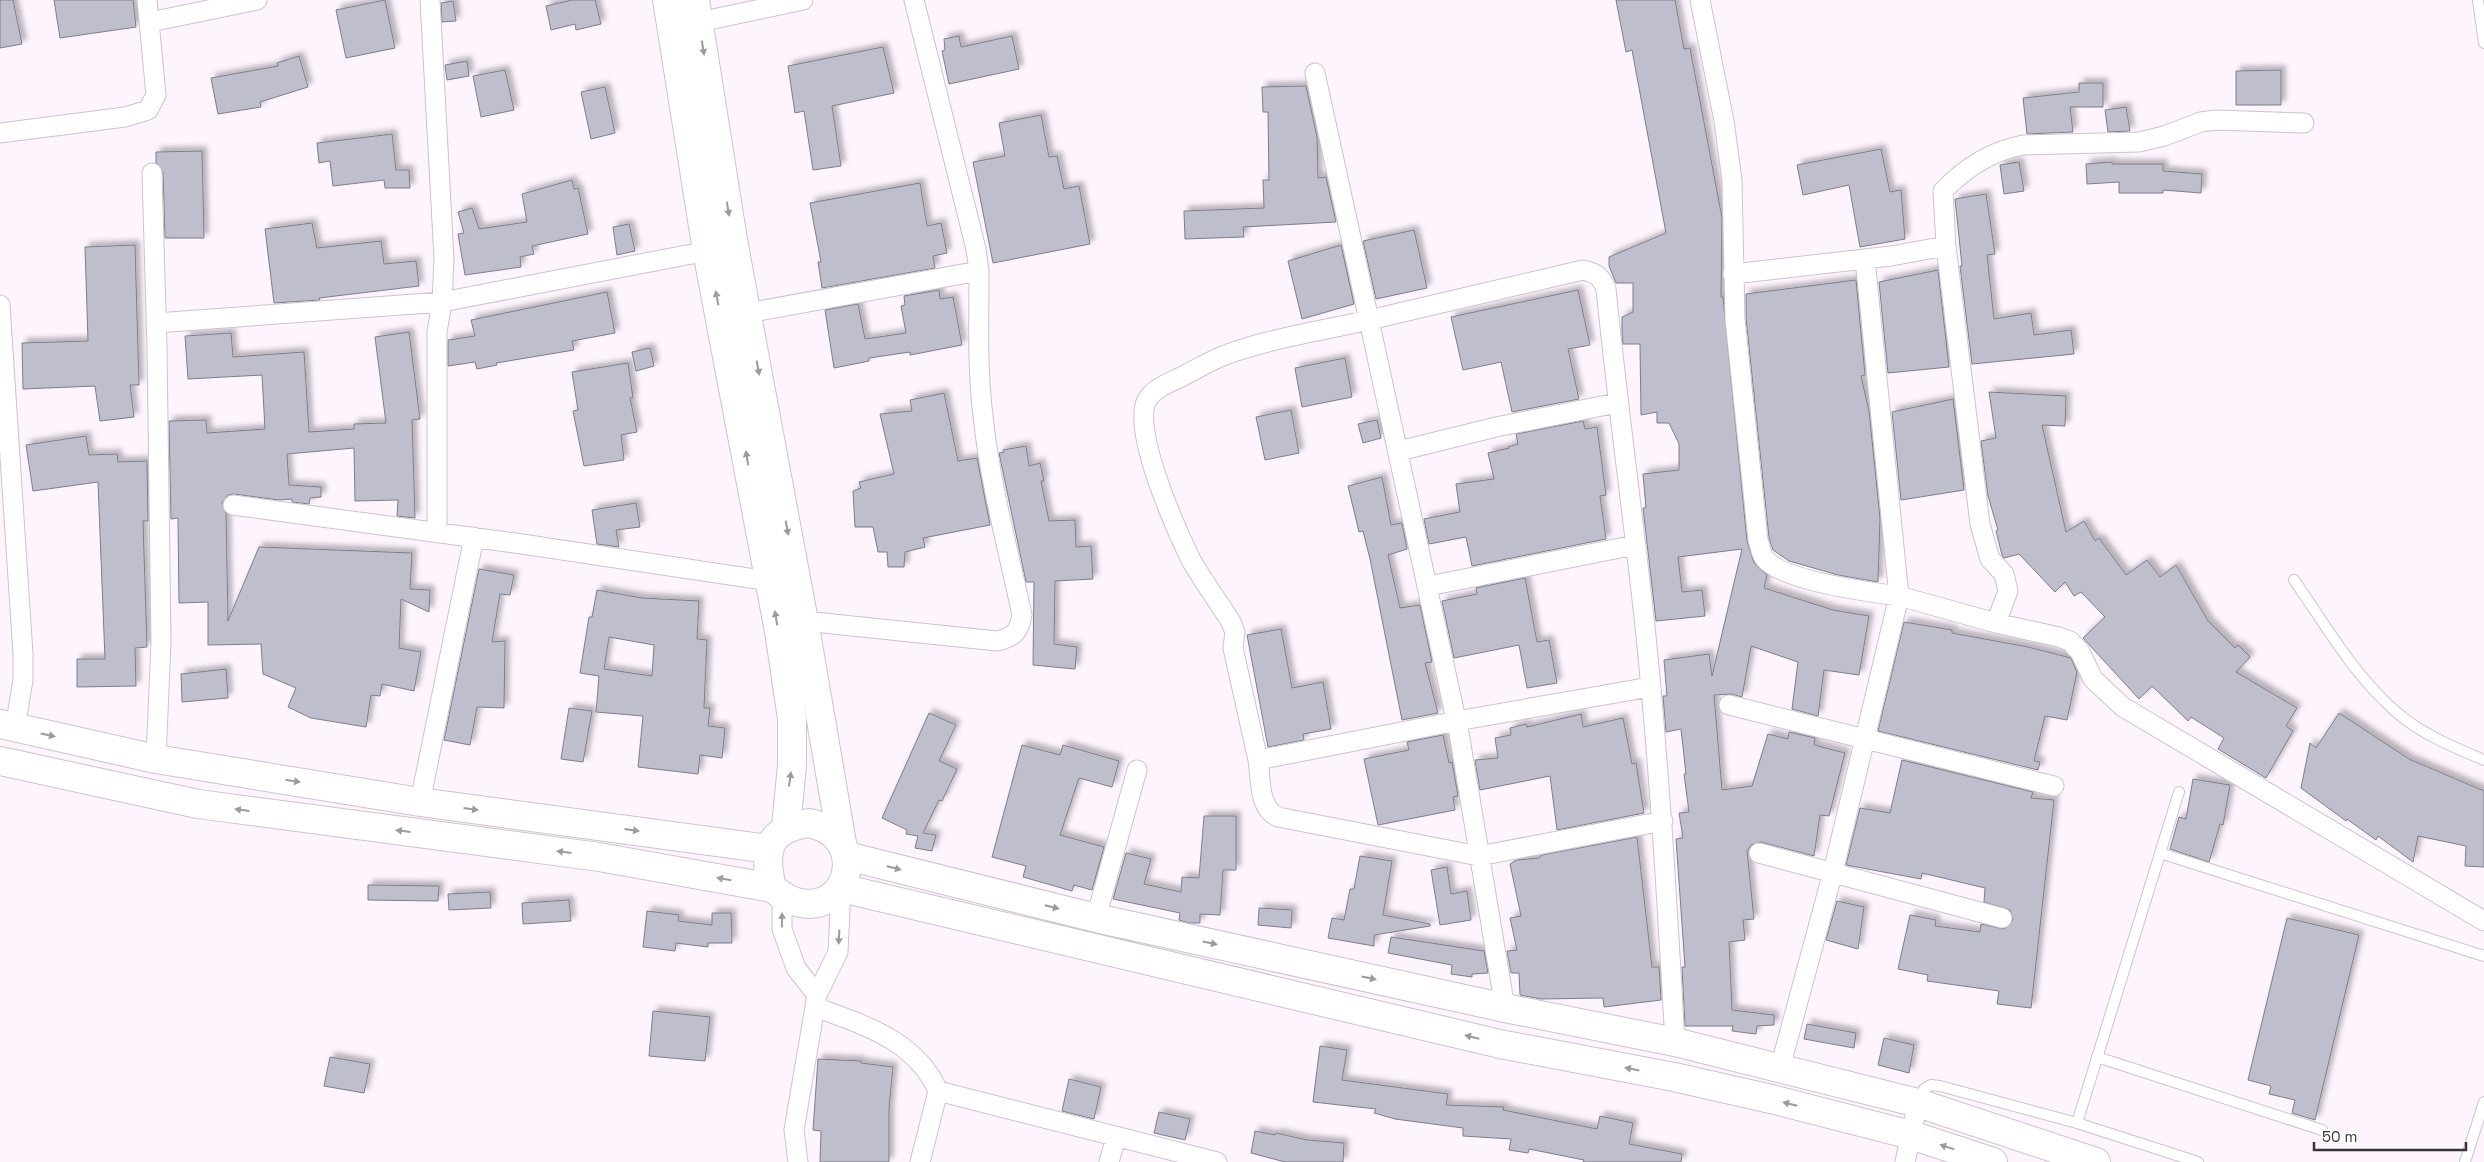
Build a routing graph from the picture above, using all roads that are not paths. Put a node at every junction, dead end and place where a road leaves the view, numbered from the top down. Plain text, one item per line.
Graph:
1 (148, 0) edge
2 (257, 0) edge
3 (430, 0) edge
4 (667, 0) edge
5 (803, 0) edge
6 (914, 0) edge
7 (1700, 0) edge
8 (2478, 0) edge
9 (697, 11) edge
10 (150, 22) junction
11 (2484, 43) edge
12 (1315, 73) dead end
13 (2304, 123) dead end
14 (0, 133) edge
15 (152, 173) dead end
16 (734, 246) junction
17 (1946, 246) junction
18 (707, 251) junction
19 (1865, 259) junction
20 (979, 271) junction
21 (1732, 274) junction
22 (442, 302) junction
23 (0, 304) edge
24 (747, 313) junction
25 (1369, 320) junction
26 (156, 323) junction
27 (1617, 403) junction
28 (1399, 451) junction
29 (233, 505) dead end
30 (437, 532) junction
31 (474, 537) junction
32 (1635, 545) junction
33 (2294, 580) dead end
34 (769, 581) junction
35 (1428, 586) junction
36 (1899, 596) junction
37 (804, 621) junction
38 (1996, 623) junction
39 (1650, 687) junction
40 (1729, 704) dead end
41 (1457, 721) junction
42 (8, 726) edge
43 (1866, 738) junction
44 (156, 759) junction
45 (1258, 760) junction
46 (2484, 760) edge
47 (0, 761) edge
48 (1137, 770) dead end
49 (2054, 786) dead end
50 (2179, 792) dead end
51 (420, 802) junction
52 (1662, 821) junction
53 (786, 828) junction
54 (769, 848) junction
55 (844, 850) junction
56 (1759, 853) dead end
57 (2160, 853) junction
58 (1479, 856) junction
59 (1834, 872) junction
60 (841, 888) junction
61 (777, 891) junction
62 (1096, 918) junction
63 (2002, 918) dead end
64 (2484, 921) edge
65 (2484, 956) edge
66 (816, 1001) junction
67 (1505, 1008) junction
68 (1675, 1042) junction
69 (2097, 1057) junction
70 (1780, 1068) junction
71 (938, 1091) junction
72 (2484, 1102) edge
73 (1918, 1103) junction
74 (2077, 1123) junction
75 (2322, 1130) dead end
76 (1911, 1134) junction
77 (1122, 1139) junction
78 (1177, 1157) edge
79 (798, 1162) edge
80 (920, 1162) edge
81 (1109, 1162) edge
82 (1217, 1162) edge
83 (1905, 1162) edge
84 (1993, 1162) edge
85 (2096, 1162) edge
86 (2198, 1162) edge
87 (2465, 1162) edge

1 - 10 street
2 - 10 street
3 - 22 street
4 - 18 main road
5 - 9 street
6 - 20 street
7 - 21 street
8 - 11 lane
9 -> 16 main road
10 - 14 street
12 - 25 street
13 - 17 street
15 - 26 street
16 - 18 street
16 - 24 main road
17 - 19 street
17 - 38 street
18 - 22 street
34 -> 18 main road
19 - 21 street
19 - 36 street
20 - 24 street
20 - 37 street
21 - 36 street
22 - 26 street
22 - 30 street
23 - 42 street
24 -> 37 main road
25 - 27 street
25 - 28 street
25 - 45 street
26 - 44 street
27 - 28 street
27 - 32 street
28 - 35 street
29 - 30 street
30 - 31 street
31 - 34 street
31 - 51 street
32 - 35 street
32 - 39 street
33 - 46 lane
53 -> 34 main road
35 - 41 street
36 - 38 street
36 - 43 street
37 - 55 main road
38 - 64 street
39 - 41 street
39 - 52 street
40 - 43 street
41 - 45 street
41 - 58 street
42 -> 44 main road
43 - 49 street
43 - 59 street
44 -> 51 main road
45 - 58 street
61 -> 47 main road
48 - 62 street
50 - 57 lane
51 -> 54 main road
52 - 58 street
52 - 68 street
53 - 54 main road
53 - 55 main road
54 - 61 main road
55 - 60 main road
55 -> 62 main road
56 - 59 street
57 - 65 lane
57 - 69 lane
58 - 67 street
59 - 63 street
59 - 70 street
60 - 61 main road
60 -> 66 street
76 -> 60 main road
66 -> 61 street
62 -> 67 main road
66 - 71 street
66 - 79 street
67 - 68 main road
68 - 70 main road
69 - 74 lane
69 - 75 lane
70 - 73 main road
71 - 77 street
71 - 80 street
72 - 87 lane
73 - 74 lane
73 - 76 street
73 - 85 main road
74 - 86 lane
76 - 83 street
84 -> 76 main road
77 - 78 street
77 - 81 street
78 - 82 street

